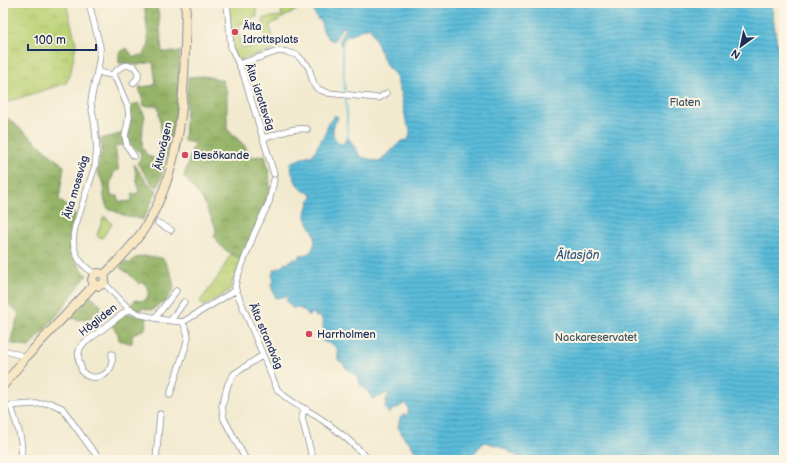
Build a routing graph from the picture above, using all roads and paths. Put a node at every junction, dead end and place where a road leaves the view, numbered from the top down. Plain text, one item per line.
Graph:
1 (89, 3) edge
2 (186, 3) edge
3 (227, 3) edge
4 (239, 64) junction
5 (98, 72) junction
6 (112, 75) junction
7 (133, 83) dead end
8 (387, 93) dead end
9 (307, 129) dead end
10 (264, 138) junction
11 (134, 156) dead end
12 (274, 174) dead end
13 (274, 180) dead end
14 (158, 223) dead end
15 (172, 230) dead end
16 (94, 274) junction
17 (104, 279) junction
18 (95, 284) junction
19 (176, 290) dead end
20 (236, 290) junction
21 (184, 302) dead end
22 (129, 309) junction
23 (155, 318) junction
24 (171, 320) junction
25 (183, 322) junction
26 (3, 350) edge
27 (112, 354) dead end
28 (263, 355) junction
29 (26, 358) junction
30 (3, 386) edge
31 (170, 395) dead end
32 (3, 406) edge
33 (11, 406) junction
34 (306, 409) junction
35 (160, 414) dead end
36 (20, 460) edge
37 (101, 460) edge
38 (156, 460) edge
39 (246, 460) edge
40 (313, 460) edge
41 (369, 460) edge

1 - 5 street, Älta mossväg
2 - 17 main road, Ältavägen
3 - 4 street, Älta idrottsväg
4 - 8 street
4 - 10 street, Älta idrottsväg
5 - 6 street
5 - 16 street, Älta mossväg
6 - 7 street
6 - 11 street
9 - 10 street
10 - 12 street, Älta idrottsväg
13 - 20 street
14 - 15 street
16 - 17 main road
16 - 18 main road
17 - 18 main road
17 - 22 street
18 - 29 main road
19 - 23 street
20 - 25 street
20 - 28 street, Älta strandväg
21 - 24 street
22 - 23 street
22 - 27 street, Högliden
23 - 24 street
24 - 25 street
25 - 31 street
26 - 29 street
28 - 34 street, Älta strandväg
28 - 39 street
29 - 30 main road
32 - 33 street
33 - 36 street
33 - 37 street
34 - 40 street
34 - 41 street, Älta strandväg
35 - 38 street

